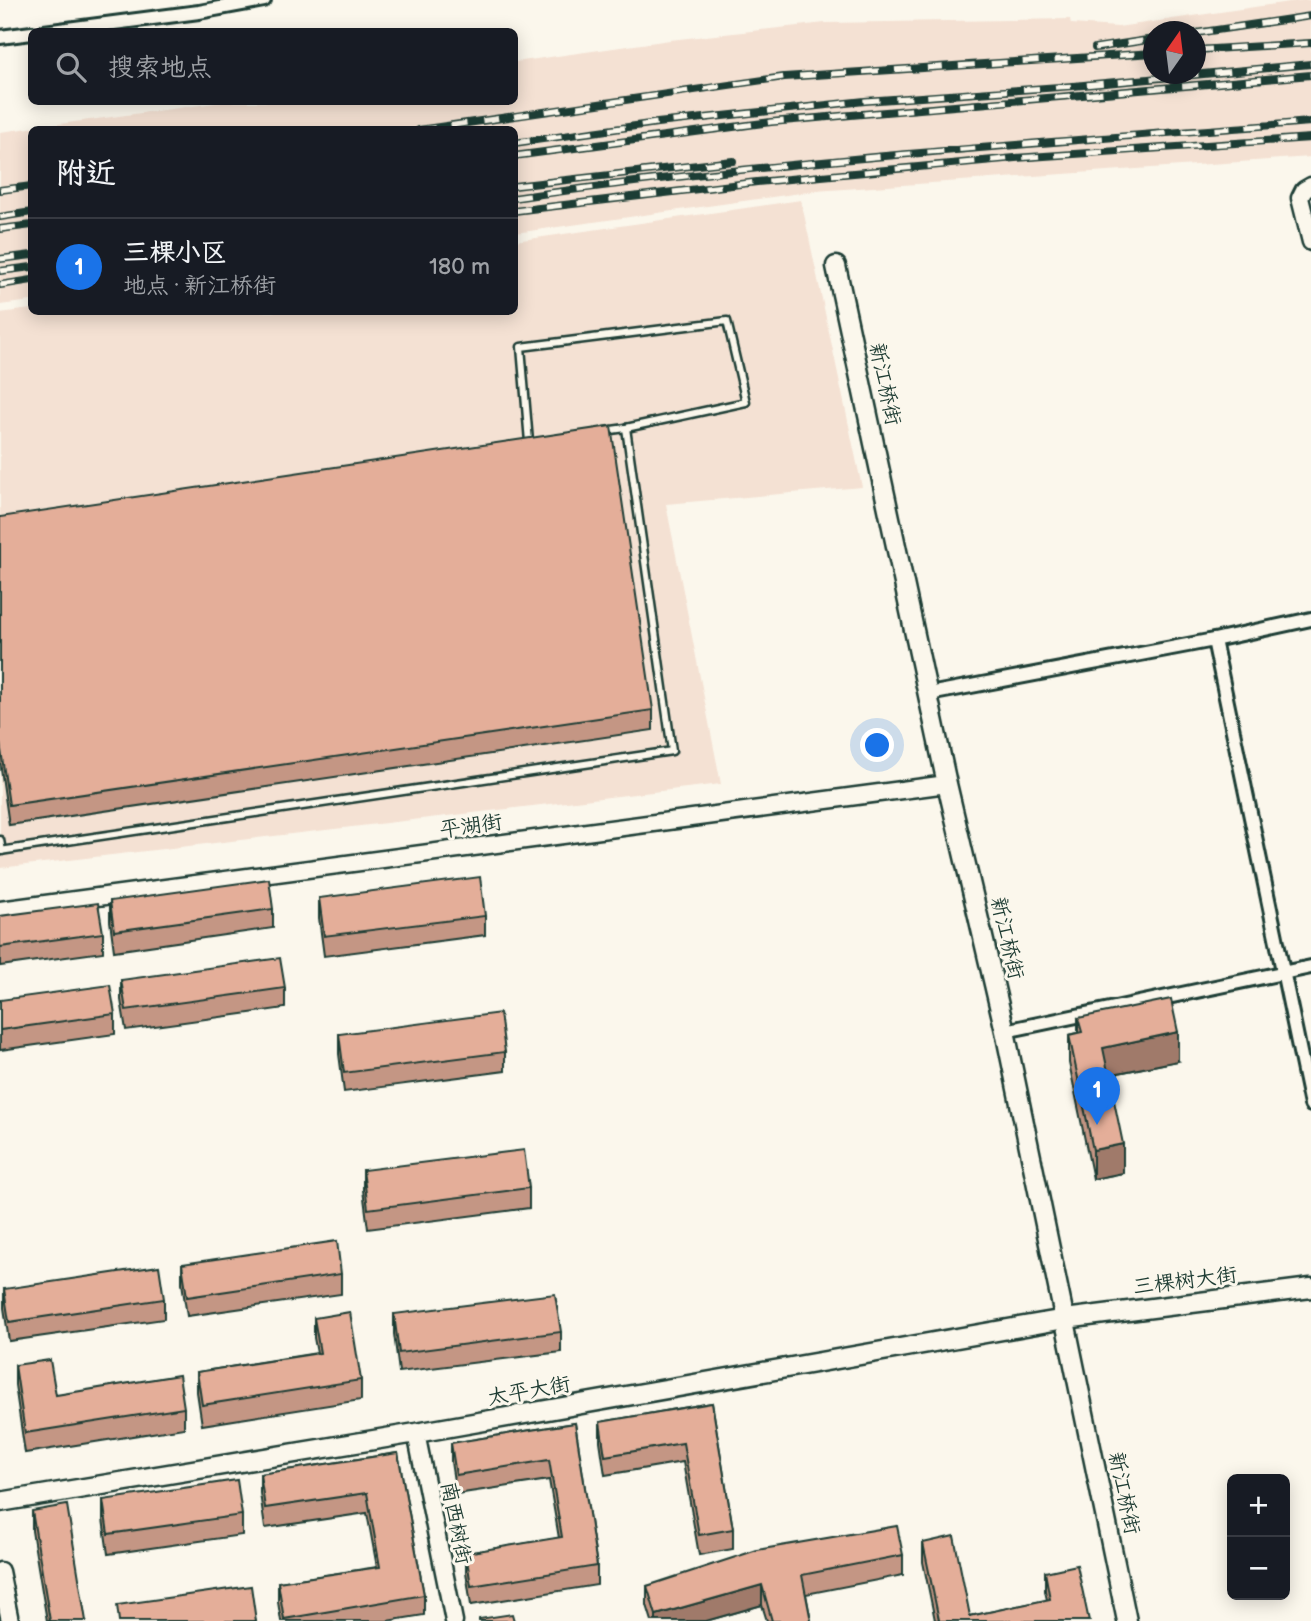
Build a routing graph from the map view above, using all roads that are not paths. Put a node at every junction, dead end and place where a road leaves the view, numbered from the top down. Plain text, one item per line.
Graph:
1 (264, 0) edge
2 (75, 28) edge
3 (28, 34) edge
4 (0, 37) edge
5 (1306, 192) edge
6 (1311, 242) edge
7 (836, 266) dead end
8 (626, 428) junction
9 (598, 432) edge
10 (543, 440) edge
11 (529, 442) junction
12 (516, 444) edge
13 (1311, 619) edge
14 (1214, 640) junction
15 (929, 694) junction
16 (947, 784) junction
17 (0, 840) edge
18 (1, 851) edge
19 (0, 910) edge
20 (1311, 967) edge
21 (1285, 972) junction
22 (1005, 1031) junction
23 (1311, 1105) edge
24 (1311, 1288) edge
25 (1065, 1319) junction
26 (416, 1433) junction
27 (0, 1502) edge
28 (0, 1571) edge
29 (10, 1621) edge
30 (454, 1621) edge
31 (1127, 1621) edge

1 - 2 street
3 - 4 street
5 - 6 street
7 - 15 main road, 新江桥街
8 - 9 lane
8 - 11 lane
8 - 18 lane
10 - 11 lane
11 - 12 lane
13 - 14 street
14 - 15 street
14 - 21 street
15 - 16 main road, 新江桥街
16 - 19 street, 平湖街
16 - 22 main road, 新江桥街
17 - 18 lane
20 - 21 street
21 - 22 street
21 - 23 street
22 - 25 main road, 新江桥街
24 - 25 main road, 三棵树大街
25 - 26 main road, 太平大街
25 - 31 main road, 新江桥街
26 - 27 main road, 太平大街
26 - 30 street, 南西树街
28 - 29 street

